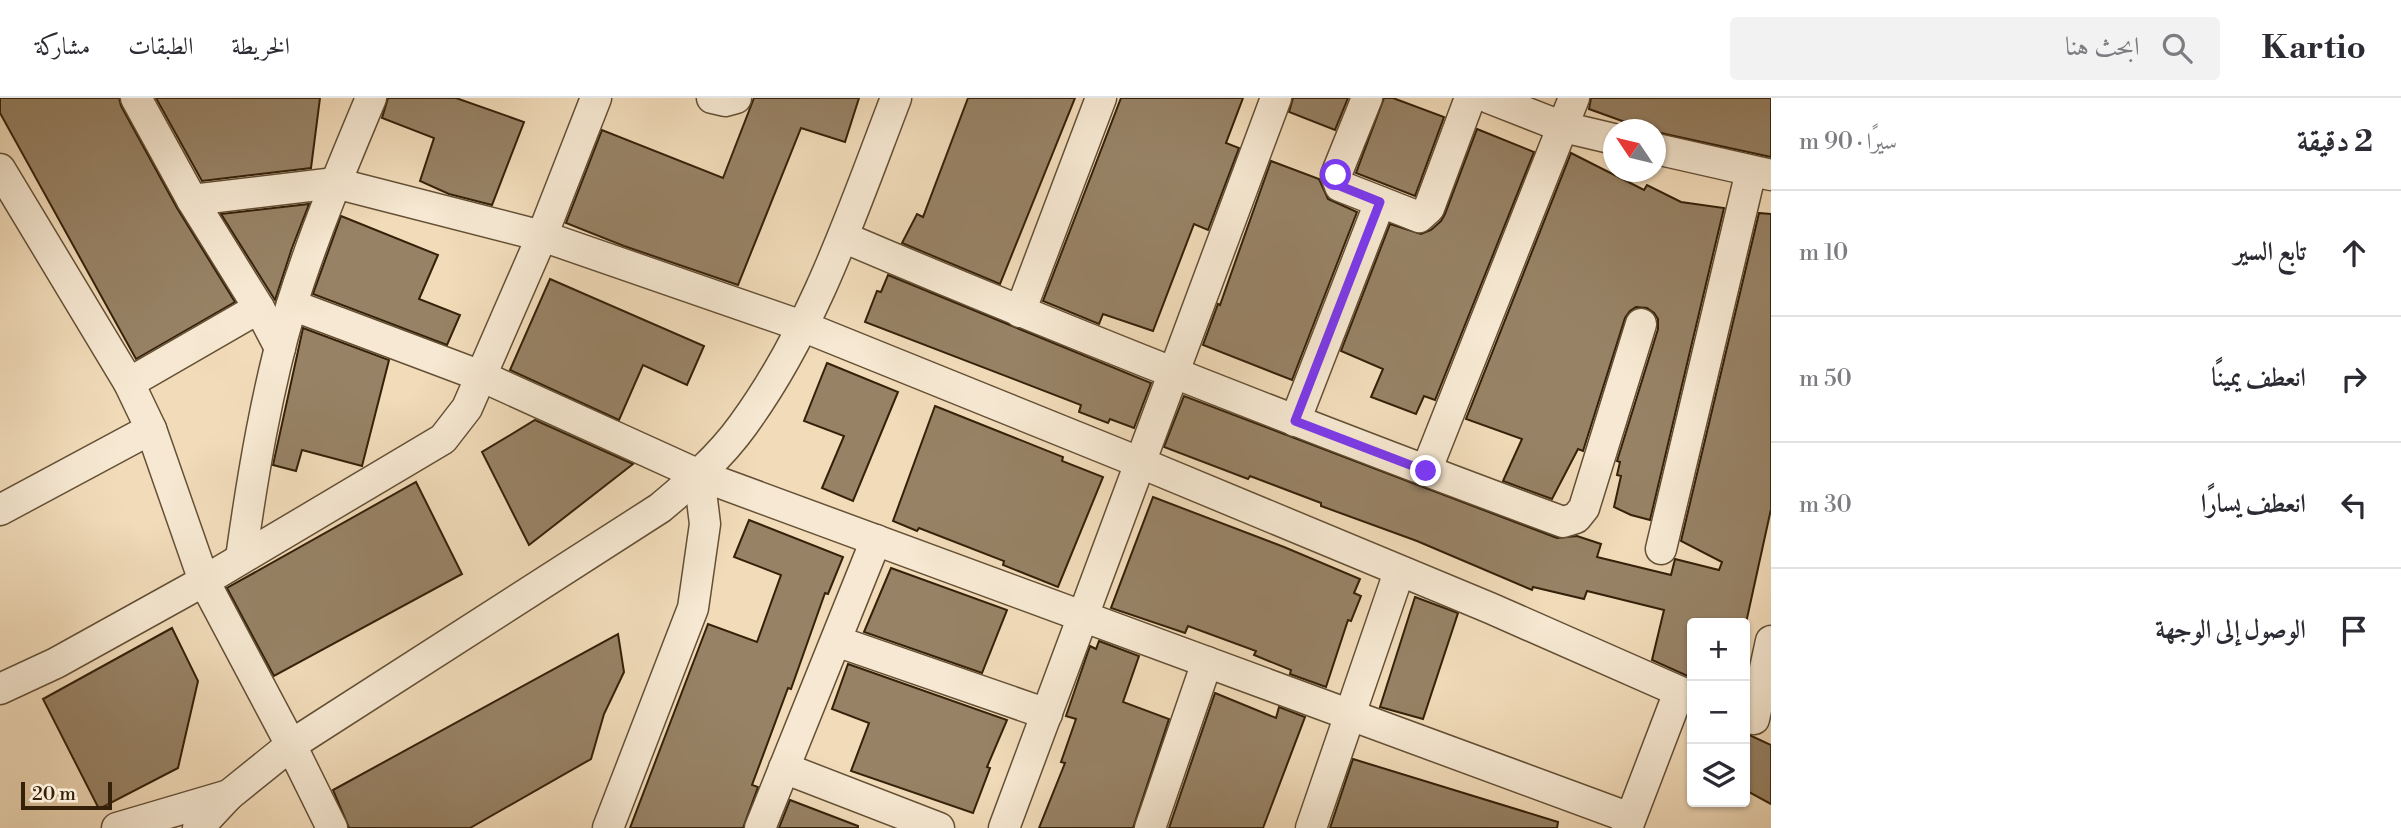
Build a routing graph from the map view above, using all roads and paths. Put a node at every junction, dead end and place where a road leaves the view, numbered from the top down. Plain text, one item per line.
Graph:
1 (136, 98) edge
2 (371, 98) edge
3 (596, 98) edge
4 (712, 98) edge
5 (736, 98) edge
6 (896, 98) edge
7 (1101, 98) edge
8 (1276, 98) edge
9 (1367, 98) edge
10 (1470, 98) edge
11 (1489, 98) edge
12 (1574, 98) edge
13 (1563, 127) junction
14 (1603, 136) edge
15 (1666, 151) edge
16 (0, 169) edge
17 (1761, 173) edge
18 (335, 183) junction
19 (192, 200) junction
20 (1380, 202) junction
21 (542, 236) junction
22 (843, 237) junction
23 (292, 305) junction
24 (259, 308) junction
25 (1020, 312) junction
26 (1641, 324) dead end
27 (802, 326) junction
28 (280, 348) junction
29 (1174, 374) junction
30 (481, 376) junction
31 (129, 383) junction
32 (1295, 421) junction
33 (151, 429) junction
34 (1141, 463) junction
35 (1426, 471) junction
36 (699, 475) junction
37 (0, 509) edge
38 (876, 540) junction
39 (1661, 549) dead end
40 (241, 558) junction
41 (1399, 572) junction
42 (204, 581) junction
43 (1083, 617) junction
44 (1771, 640) edge
45 (836, 641) junction
46 (1207, 662) junction
47 (0, 689) edge
48 (1686, 695) edge
49 (1048, 714) junction
50 (1351, 715) junction
51 (1757, 721) edge
52 (291, 745) junction
53 (784, 768) junction
54 (229, 795) junction
55 (1629, 823) edge
56 (134, 825) edge
57 (198, 828) edge
58 (332, 828) edge
59 (608, 828) edge
60 (760, 828) edge
61 (940, 828) edge
62 (1004, 828) edge
63 (1150, 828) edge
64 (1311, 828) edge

1 - 19 street
2 - 18 street
3 - 21 street
4 - 5 street
6 - 22 street
7 - 25 street
8 - 29 street
9 - 20 street
10 - 20 street
11 - 13 street
12 - 13 street
13 - 14 street
13 - 35 street
15 - 17 street
16 - 31 street
17 - 39 street
18 - 19 street
18 - 21 street
18 - 23 street
19 - 24 street
20 - 32 street
21 - 27 street
21 - 30 street
22 - 25 street
22 - 27 street
23 - 28 street
23 - 30 street
24 - 28 street
24 - 31 street
25 - 29 street
26 - 35 street
27 - 34 street
27 - 36 street
28 - 40 street
29 - 32 street
29 - 34 street
30 - 36 street
30 - 40 street
31 - 33 street
32 - 35 street
33 - 37 street
33 - 42 street
34 - 41 street
34 - 43 street
36 - 38 street
36 - 52 street
36 - 59 street
38 - 43 street
38 - 45 street
40 - 42 street
41 - 48 street
41 - 50 street
42 - 47 street
42 - 52 street
43 - 46 street
43 - 49 street
44 - 51 street
45 - 49 street
45 - 53 street
46 - 50 street
46 - 63 street
48 - 55 street
49 - 62 street
50 - 55 street
50 - 64 street
52 - 54 street
52 - 58 street
53 - 60 street
53 - 61 street
54 - 56 street
54 - 57 street

